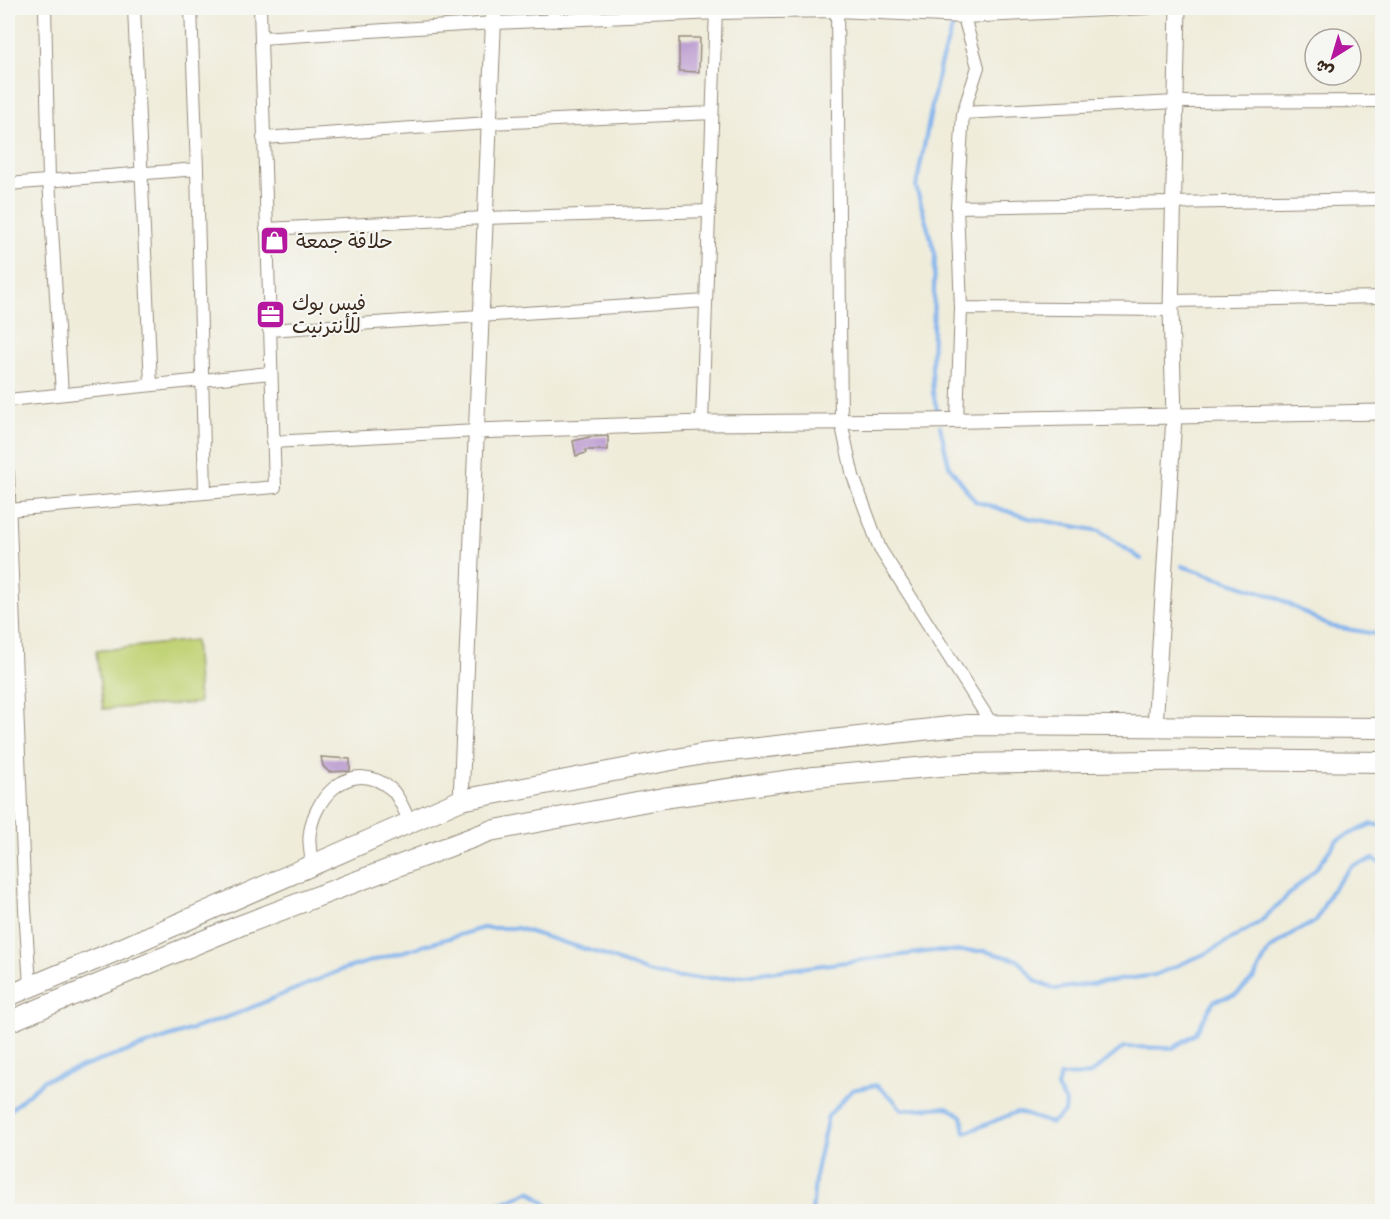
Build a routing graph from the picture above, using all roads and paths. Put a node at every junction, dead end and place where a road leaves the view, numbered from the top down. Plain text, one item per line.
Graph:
1 (45, 8) edge
2 (134, 8) edge
3 (191, 8) edge
4 (260, 8) edge
5 (494, 8) edge
6 (554, 8) edge
7 (1148, 8) edge
8 (1178, 8) edge
9 (837, 9) edge
10 (716, 10) edge
11 (616, 13) edge
12 (964, 17) junction
13 (553, 21) junction
14 (494, 23) junction
15 (261, 38) junction
16 (1383, 101) edge
17 (1176, 102) junction
18 (712, 113) junction
19 (963, 113) junction
20 (489, 123) junction
21 (263, 138) junction
22 (197, 169) junction
23 (140, 174) junction
24 (49, 180) junction
25 (8, 184) edge
26 (1383, 199) edge
27 (1173, 202) junction
28 (957, 207) junction
29 (709, 212) junction
30 (485, 218) junction
31 (266, 228) junction
32 (1383, 297) edge
33 (706, 301) junction
34 (1171, 306) junction
35 (961, 308) junction
36 (482, 315) junction
37 (269, 330) junction
38 (270, 373) junction
39 (202, 380) junction
40 (151, 385) junction
41 (62, 394) junction
42 (8, 400) edge
43 (1383, 412) edge
44 (1174, 416) junction
45 (953, 420) junction
46 (841, 422) junction
47 (702, 423) junction
48 (477, 431) junction
49 (272, 442) junction
50 (8, 473) edge
51 (205, 492) junction
52 (9, 510) junction
53 (993, 726) junction
54 (1155, 727) junction
55 (1383, 728) edge
56 (1383, 762) edge
57 (461, 800) junction
58 (410, 822) junction
59 (312, 864) junction
60 (292, 873) junction
61 (304, 902) junction
62 (30, 985) junction
63 (8, 996) edge
64 (8, 1022) edge

1 - 24 street
2 - 23 street
3 - 22 street
4 - 15 street
5 - 14 street
6 - 13 street
7 - 12 street
8 - 17 street
9 - 10 street
9 - 12 street
9 - 46 street
10 - 11 street
10 - 18 street
11 - 13 street
12 - 19 street
13 - 14 street
14 - 15 street
14 - 20 street
15 - 21 street
16 - 17 street
17 - 19 street
17 - 27 street
18 - 20 street
18 - 29 street
19 - 28 street
20 - 21 street
20 - 30 street
21 - 31 street
22 - 23 street
22 - 39 street
23 - 24 street
23 - 40 street
24 - 25 street
24 - 41 street
26 - 27 street
27 - 28 street
27 - 34 street
28 - 35 street
29 - 30 street
29 - 33 street
30 - 31 street
30 - 36 street
31 - 37 street
32 - 34 street
33 - 36 street
33 - 47 street
34 - 35 street
34 - 44 street
35 - 45 street
36 - 37 street
36 - 48 street
37 - 38 street
38 - 39 street
38 - 49 street
39 - 40 street
39 - 51 street
40 - 41 street
41 - 42 street
43 - 44 street
44 - 45 street
44 - 54 street
45 - 46 street
46 - 47 street
46 - 53 street
47 - 48 street
48 - 49 street
48 - 57 street
49 - 51 street
50 - 52 street
51 - 52 street
52 - 62 street
53 - 54 main road
53 - 57 main road
54 - 55 main road
56 - 61 main road
57 - 58 main road
58 - 59 main road
58 - 59 street
59 - 60 main road
60 - 61 main road
60 - 62 main road
61 - 64 main road
62 - 63 main road

